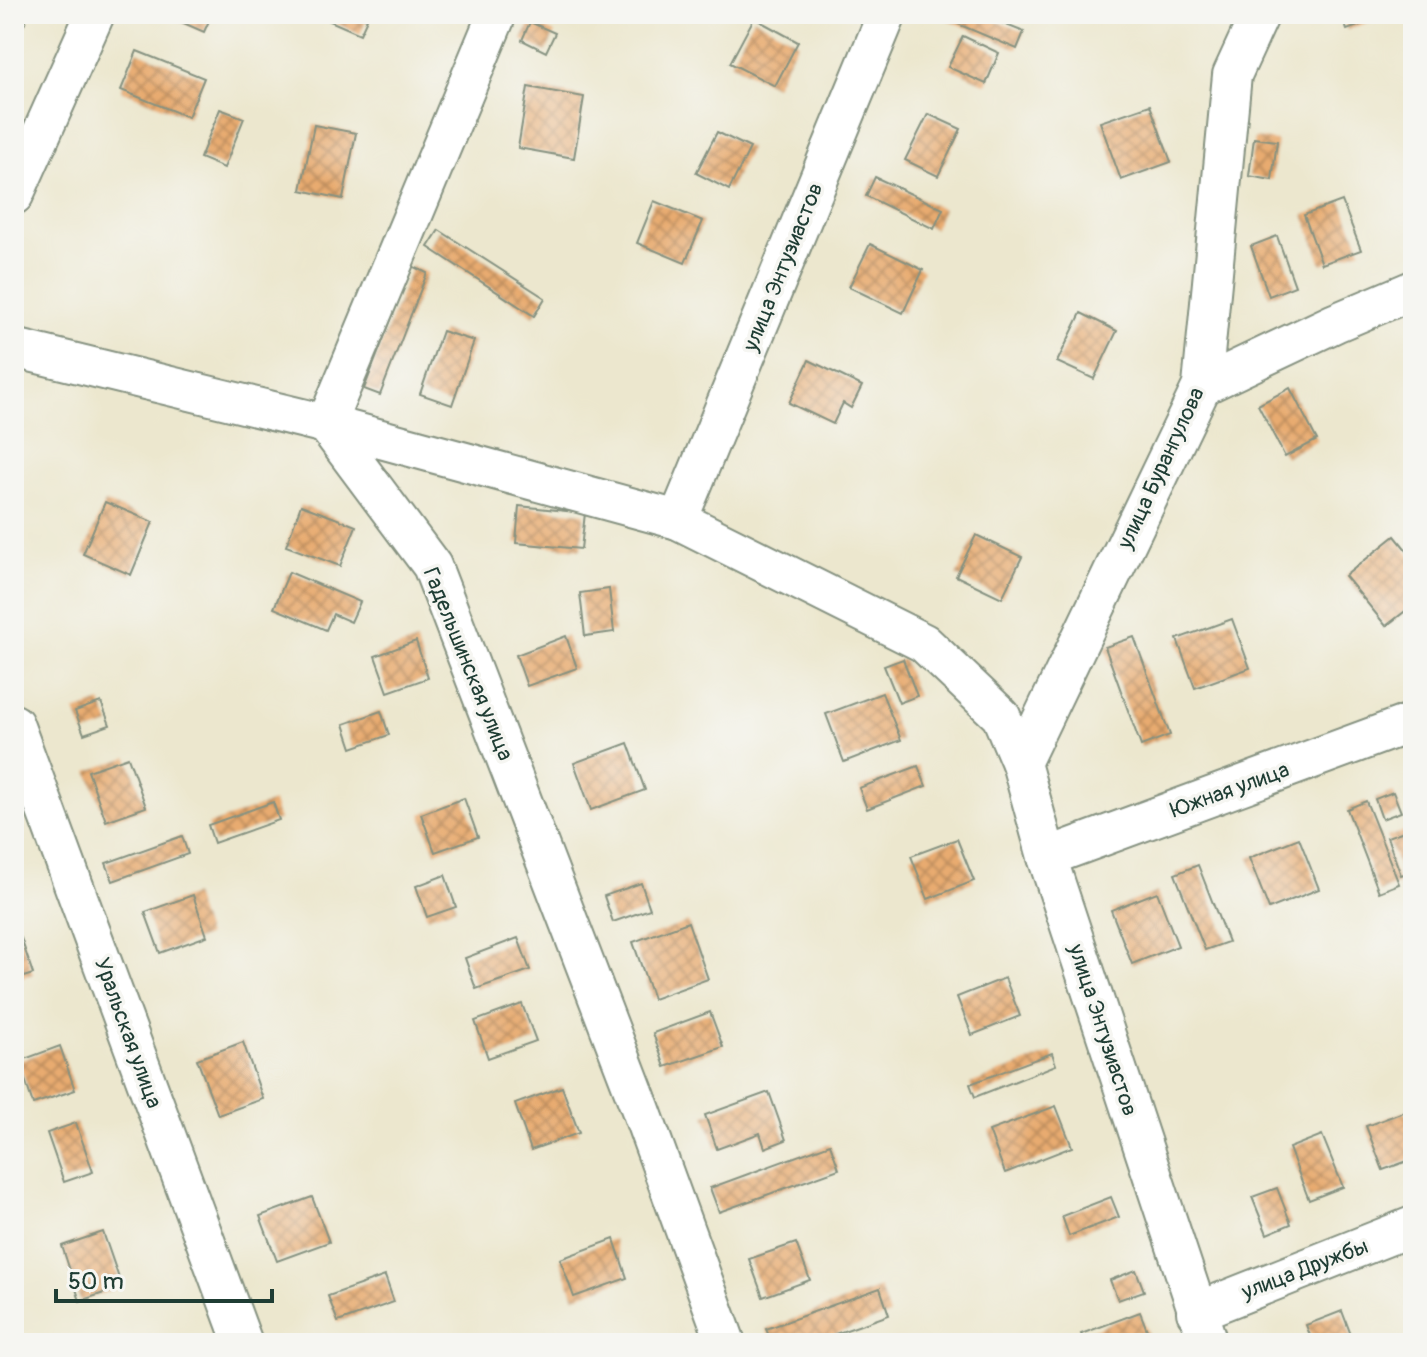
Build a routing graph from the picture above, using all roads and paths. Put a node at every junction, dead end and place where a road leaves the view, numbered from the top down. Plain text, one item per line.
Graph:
1 (95, 14) edge
2 (497, 14) edge
3 (887, 14) edge
4 (1260, 14) edge
5 (14, 195) edge
6 (1413, 290) edge
7 (14, 348) edge
8 (1202, 386) junction
9 (326, 424) junction
10 (678, 520) junction
11 (1413, 722) edge
12 (14, 724) edge
13 (1021, 763) junction
14 (1047, 857) junction
15 (1413, 1226) edge
16 (1202, 1327) edge
17 (243, 1343) edge
18 (726, 1343) edge

1 - 5 street
2 - 9 street
3 - 10 street, улица Энтузиастов
4 - 8 street, улица Бурангулова
6 - 8 street
7 - 9 street
8 - 13 street, улица Бурангулова
9 - 10 street
9 - 18 street, Гадельшинская улица
10 - 13 street, улица Энтузиастов
11 - 14 street, Южная улица
12 - 17 street, Уральская улица
13 - 14 street, улица Энтузиастов
14 - 16 street, улица Энтузиастов
15 - 16 street, улица Дружбы

